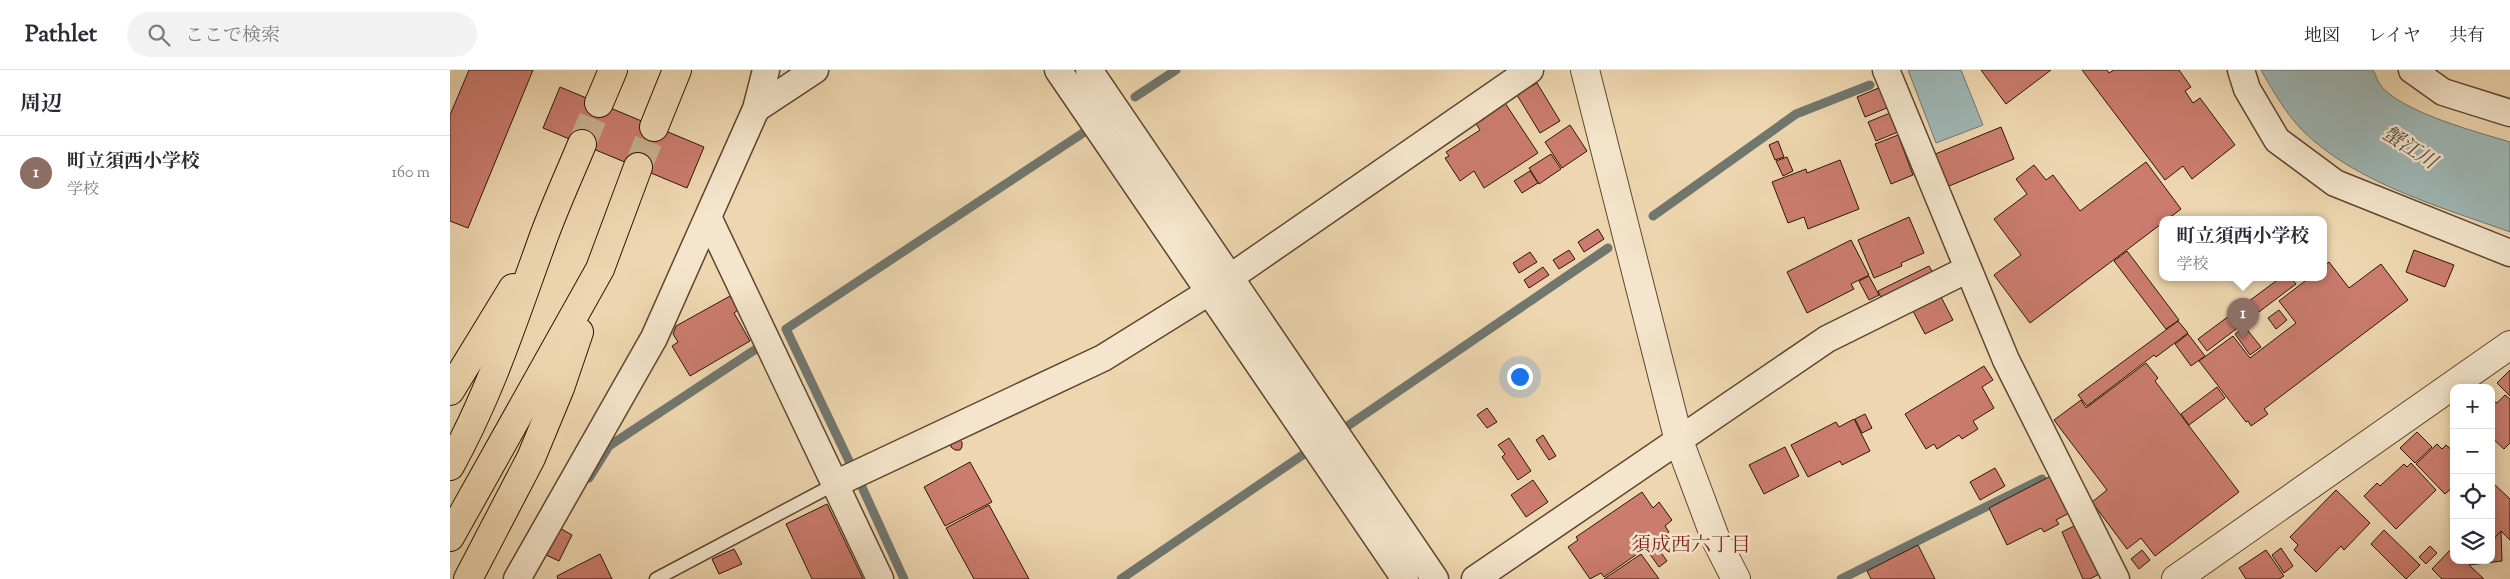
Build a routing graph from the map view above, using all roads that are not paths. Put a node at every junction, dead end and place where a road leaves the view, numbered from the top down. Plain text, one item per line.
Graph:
1 (613, 70) edge
2 (677, 70) edge
3 (766, 70) edge
4 (815, 70) edge
5 (1058, 70) edge
6 (1089, 70) edge
7 (1530, 70) edge
8 (1585, 70) edge
9 (1886, 70) edge
10 (2230, 70) edge
11 (2412, 70) edge
12 (2244, 79) edge
13 (599, 104) tunnel mouth
14 (756, 109) junction
15 (2510, 113) edge
16 (654, 127) tunnel mouth
17 (582, 144) tunnel mouth
18 (638, 167) tunnel mouth
19 (709, 219) junction
20 (540, 244) junction
21 (2510, 253) edge
22 (600, 269) junction
23 (1968, 269) junction
24 (1219, 285) junction
25 (2510, 345) edge
26 (450, 391) edge
27 (1679, 442) junction
28 (450, 466) edge
29 (836, 483) junction
30 (450, 537) edge
31 (468, 579) edge
32 (517, 579) edge
33 (656, 579) edge
34 (880, 579) edge
35 (1405, 579) edge
36 (1435, 579) edge
37 (1476, 579) edge
38 (1736, 579) edge
39 (2116, 579) edge
40 (2176, 579) edge

1 - 13 highway
2 - 16 highway
3 - 14 street
4 - 14 street
5 - 24 street
6 - 24 street
7 - 24 street
8 - 27 street
9 - 23 street
10 - 12 street
11 - 15 street
12 - 21 street
14 - 19 street
17 - 20 highway
18 - 22 highway
19 - 29 street
19 - 32 street
20 - 26 highway
20 - 28 highway
22 - 30 highway
22 - 31 highway
23 - 27 street
23 - 39 street
24 - 29 street
24 - 35 street
24 - 36 street
25 - 40 street
27 - 37 street
27 - 38 street
29 - 33 lane
29 - 34 street

